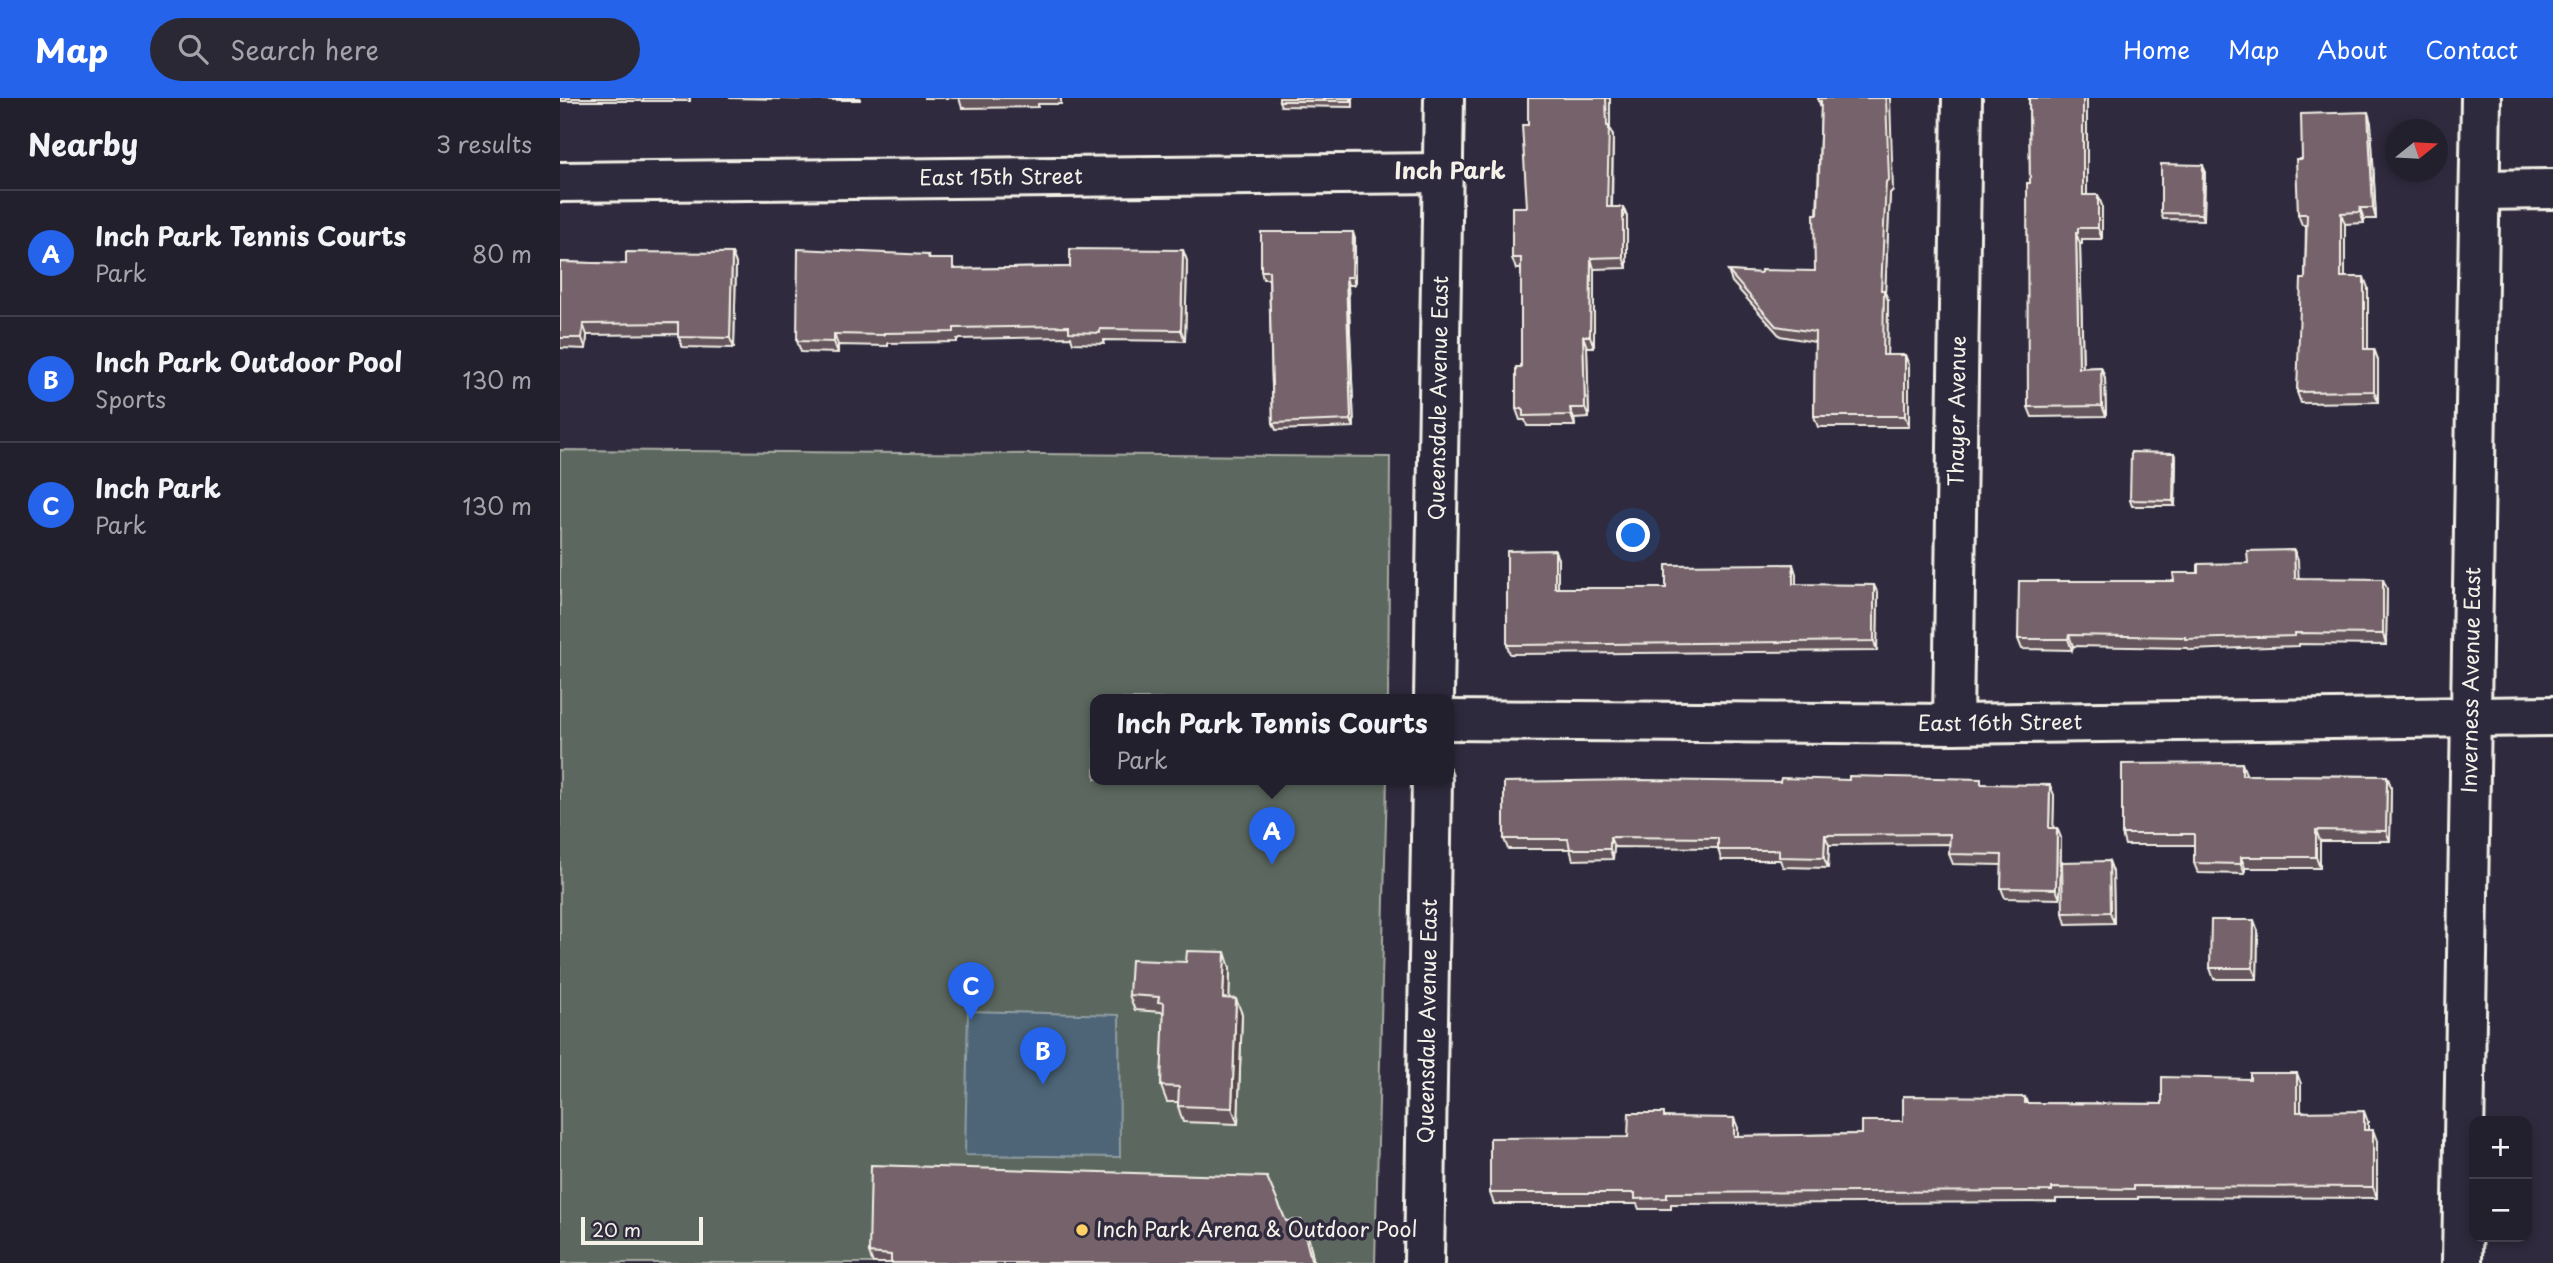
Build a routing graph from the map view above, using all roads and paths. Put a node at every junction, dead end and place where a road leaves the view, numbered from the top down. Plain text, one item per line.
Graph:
1 (1444, 98) edge
2 (1962, 98) edge
3 (2481, 98) edge
4 (1443, 173) junction
5 (560, 182) edge
6 (2553, 189) edge
7 (2480, 190) junction
8 (1434, 694) edge
9 (2553, 716) edge
10 (2472, 718) junction
11 (1454, 720) edge
12 (1953, 724) junction
13 (1432, 785) edge
14 (1424, 1263) edge
15 (2462, 1263) edge

1 - 4 street, Queensdale Avenue East
2 - 12 street, Thayer Avenue
3 - 7 street, Inverness Avenue East
4 - 5 street, East 15th Street
4 - 8 street, Queensdale Avenue East
6 - 7 street
7 - 10 street, Inverness Avenue East
9 - 10 street, East 16th Street
10 - 12 street, East 16th Street
10 - 15 street, Inverness Avenue East
11 - 12 street, East 16th Street
13 - 14 street, Queensdale Avenue East

